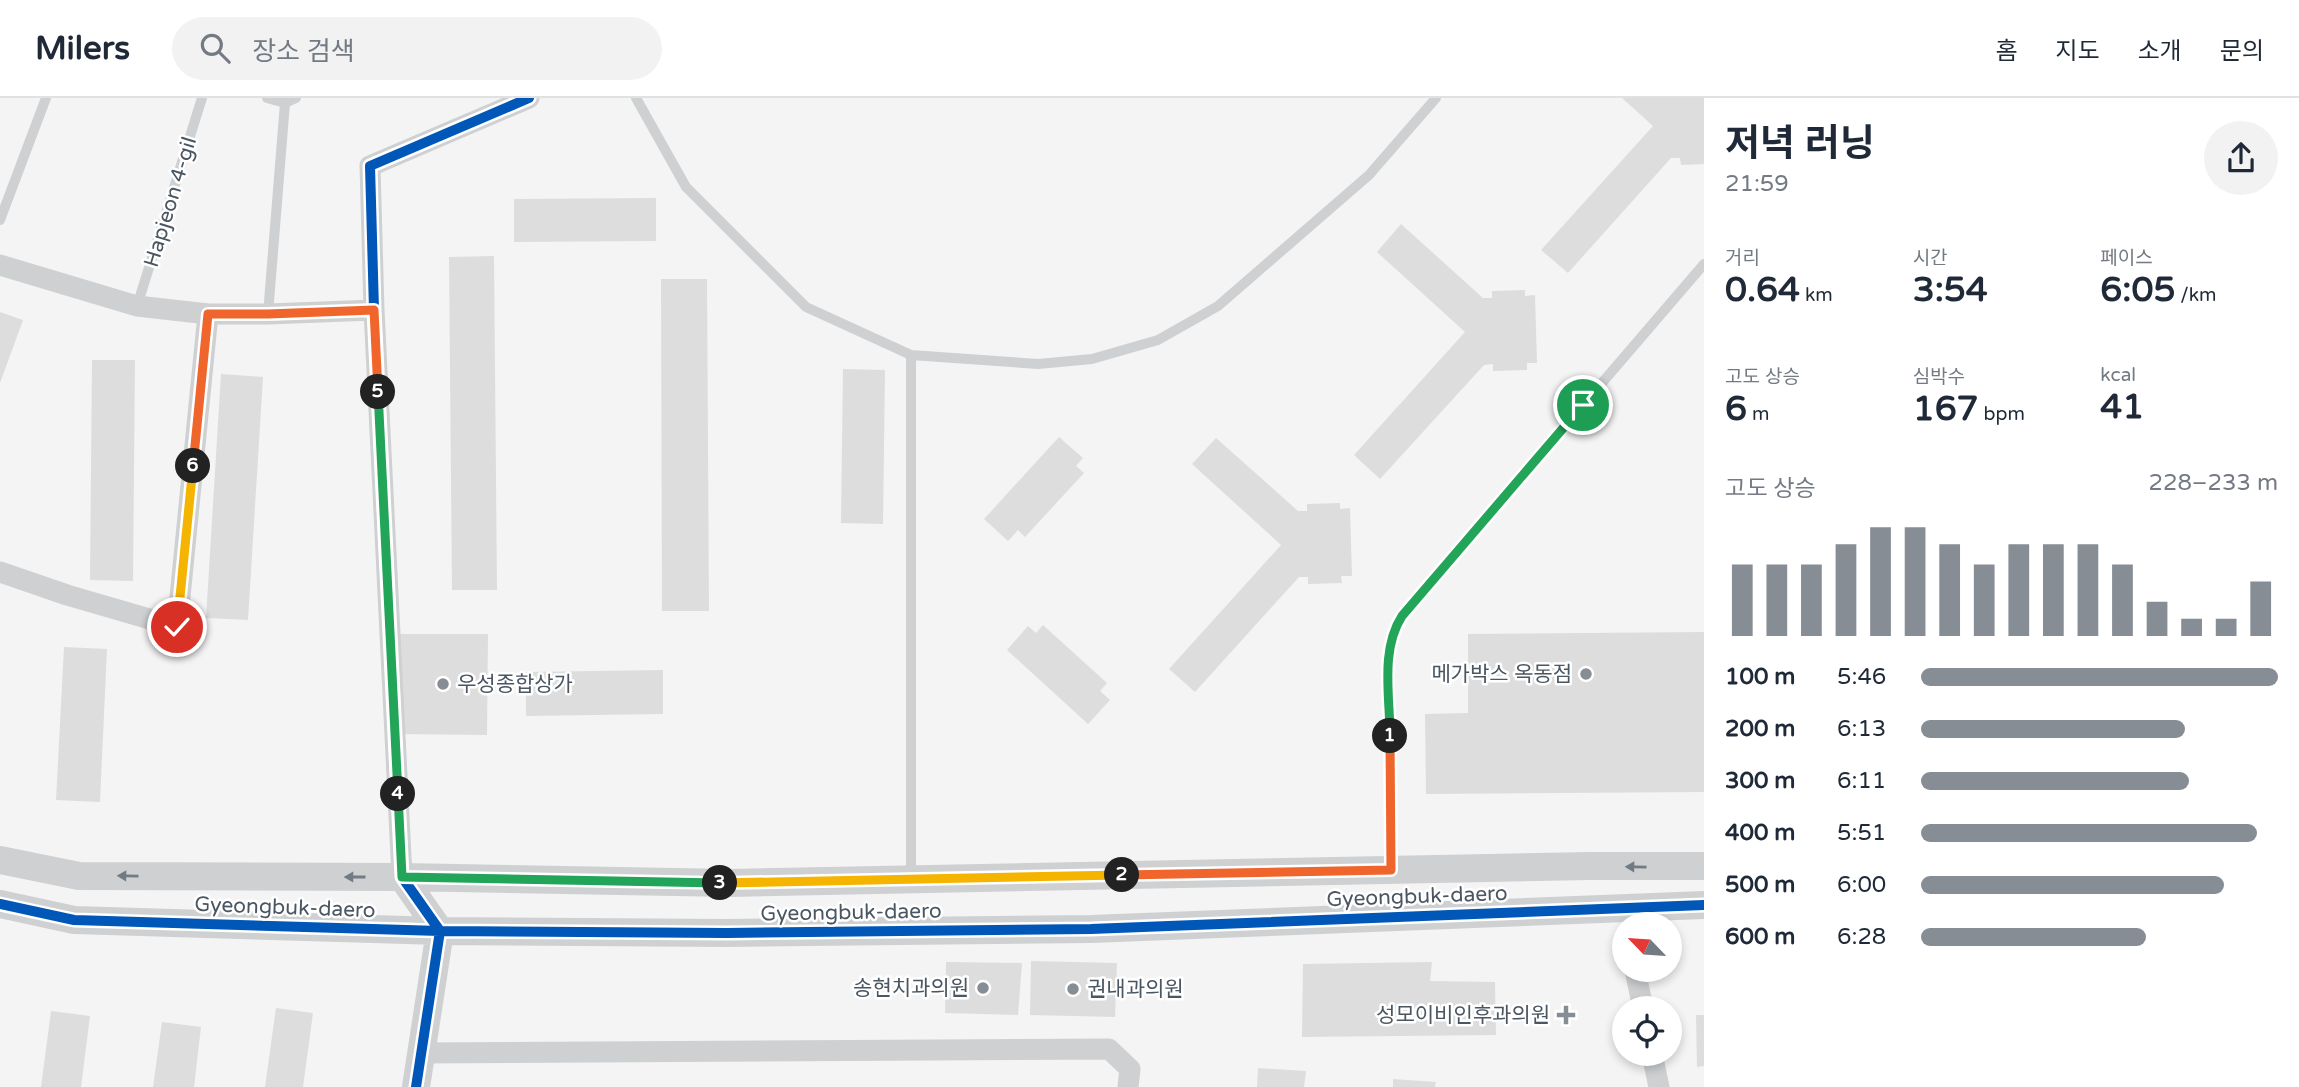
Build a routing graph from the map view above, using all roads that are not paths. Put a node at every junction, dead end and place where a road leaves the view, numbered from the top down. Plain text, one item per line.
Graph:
1 (46, 98) edge
2 (202, 98) edge
3 (267, 98) edge
4 (296, 98) edge
5 (529, 98) edge
6 (636, 98) edge
7 (1436, 98) edge
8 (285, 103) junction
9 (0, 220) edge
10 (1704, 264) edge
11 (0, 265) edge
12 (137, 306) junction
13 (374, 310) junction
14 (208, 314) junction
15 (268, 314) junction
16 (911, 355) junction
17 (0, 572) edge
18 (0, 860) edge
19 (1704, 866) edge
20 (1391, 870) junction
21 (402, 877) junction
22 (911, 880) junction
23 (0, 905) edge
24 (1704, 905) edge
25 (1648, 912) edge
26 (1612, 915) edge
27 (440, 931) junction
28 (420, 1053) junction
29 (1655, 1066) edge
30 (1129, 1078) edge
31 (416, 1087) edge
32 (1659, 1087) edge

1 - 9 lane
2 - 12 lane, Hapjeon 4-gil
3 - 8 lane
4 - 8 lane
5 - 13 street
6 - 16 lane
7 - 16 lane
8 - 15 lane
10 - 20 lane
11 - 12 street
12 - 14 street
13 - 15 street
13 - 21 street
14 - 15 street
14 - 17 street
16 - 22 lane
21 -> 18 street, Gyeongbuk-daero
19 -> 20 street, Gyeongbuk-daero
20 - 22 street, Gyeongbuk-daero
21 - 22 street, Gyeongbuk-daero
21 - 27 street
23 - 27 street, Gyeongbuk-daero
24 - 25 street, Gyeongbuk-daero
26 - 27 street, Gyeongbuk-daero
27 - 28 street
28 - 30 street
28 - 31 street
29 - 32 street

